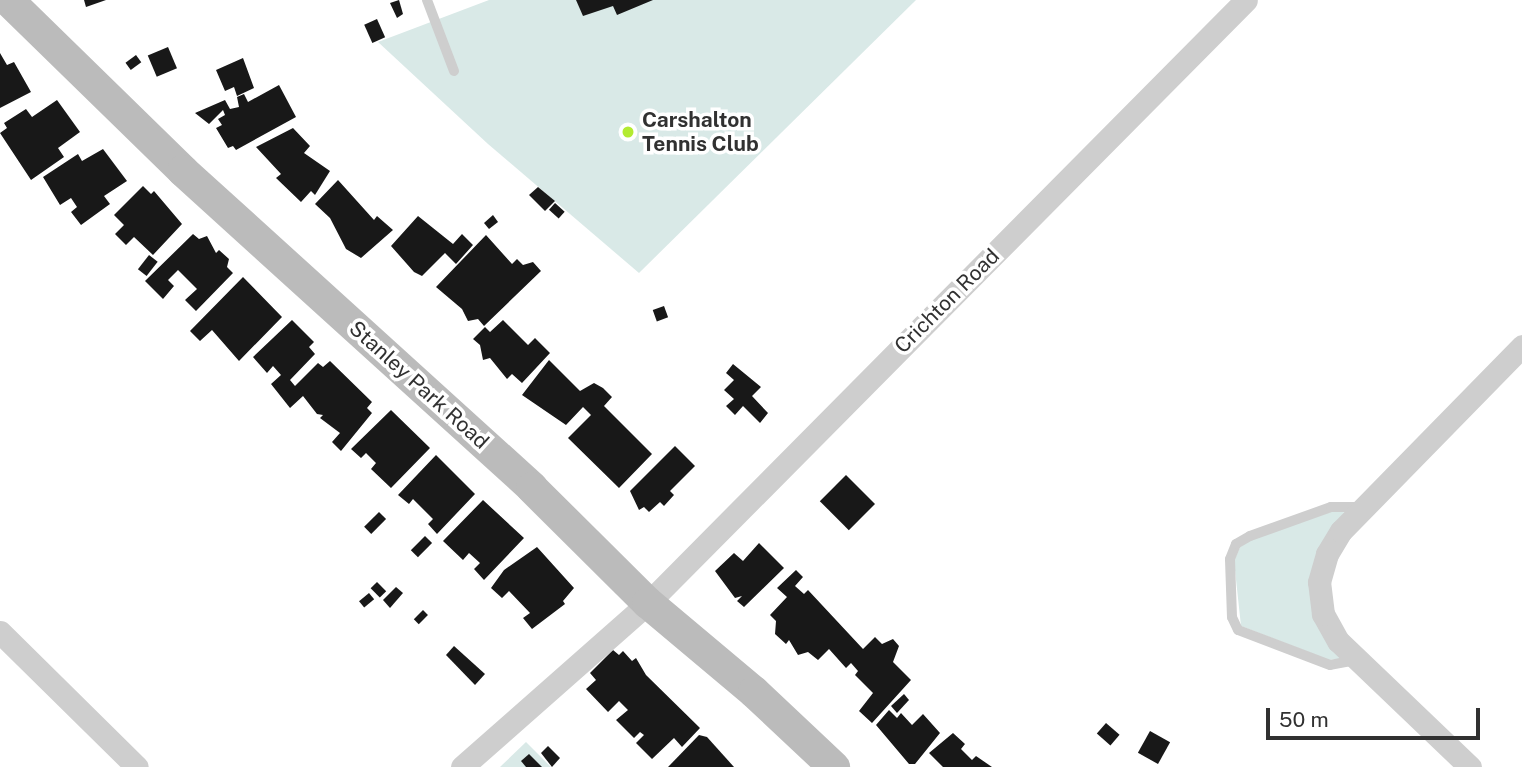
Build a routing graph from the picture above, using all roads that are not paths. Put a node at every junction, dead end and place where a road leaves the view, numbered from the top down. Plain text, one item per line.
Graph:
1 (8, 0) edge
2 (427, 0) edge
3 (1246, 0) edge
4 (454, 71) dead end
5 (1522, 346) edge
6 (1362, 507) junction
7 (648, 603) junction
8 (0, 632) edge
9 (1356, 660) junction
10 (137, 767) edge
11 (462, 767) edge
12 (834, 767) edge
13 (1471, 767) edge

1 - 7 street, Stanley Park Road
2 - 4 lane
3 - 7 street, Crichton Road
5 - 6 street
6 - 9 street
6 - 9 lane
7 - 11 street, Crichton Road
7 - 12 street, Stanley Park Road
8 - 10 street
9 - 13 street

